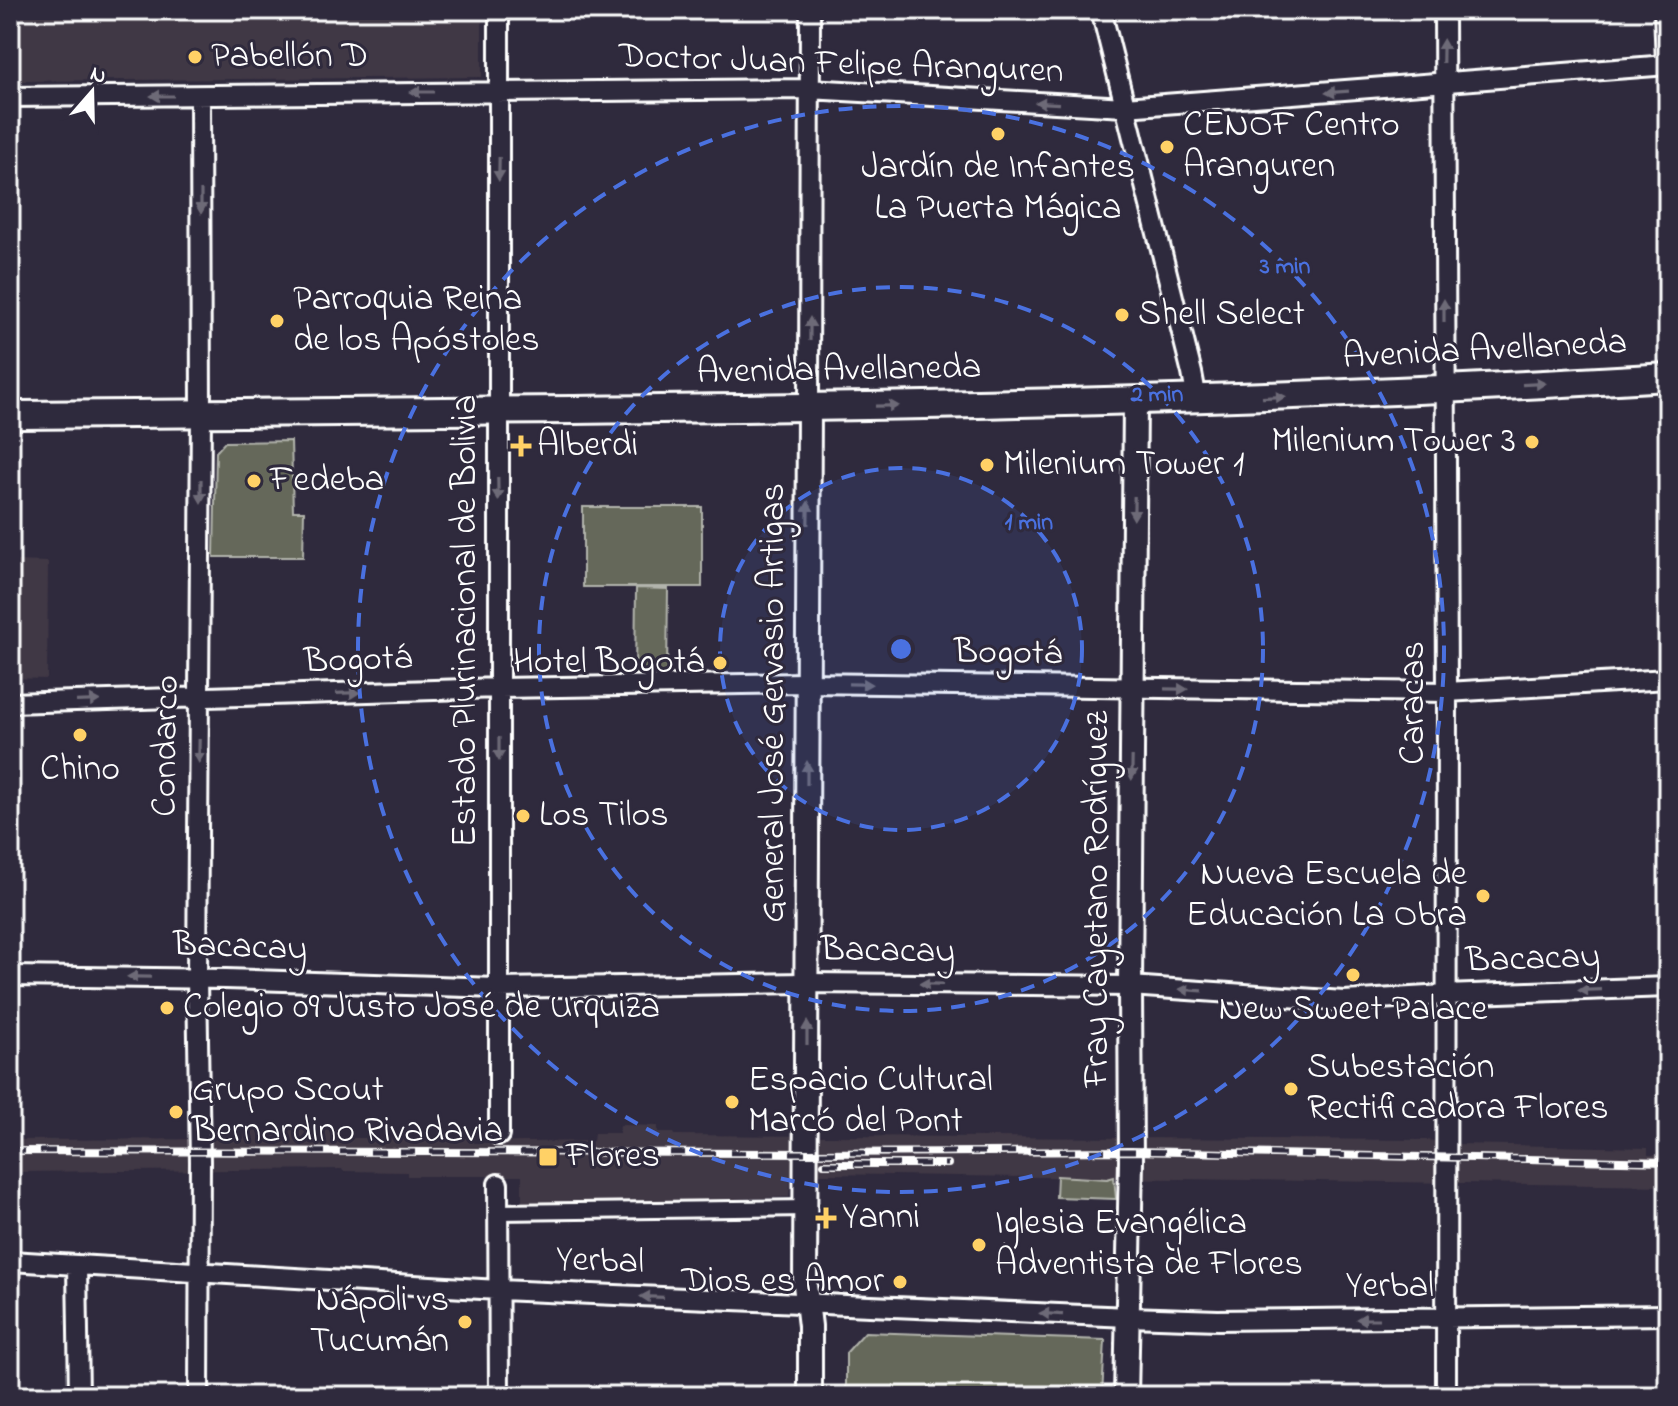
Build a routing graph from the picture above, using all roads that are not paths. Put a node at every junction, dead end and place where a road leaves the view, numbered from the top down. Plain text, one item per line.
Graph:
1 (499, 10) edge
2 (810, 10) edge
3 (1101, 10) edge
4 (1444, 10) edge
5 (1666, 10) edge
6 (1668, 65) edge
7 (1443, 84) junction
8 (809, 89) junction
9 (500, 91) junction
10 (200, 96) junction
11 (10, 97) edge
12 (1125, 107) junction
13 (1668, 377) edge
14 (1444, 389) junction
15 (1197, 400) junction
16 (1135, 402) junction
17 (809, 407) junction
18 (497, 411) junction
19 (201, 413) junction
20 (10, 415) edge
21 (1668, 679) edge
22 (806, 683) junction
23 (500, 688) junction
24 (1133, 688) junction
25 (1447, 692) junction
26 (200, 698) junction
27 (10, 703) edge
28 (10, 976) edge
29 (197, 978) junction
30 (807, 983) junction
31 (1130, 986) junction
32 (1668, 987) edge
33 (497, 988) junction
34 (1445, 995) junction
35 (499, 1135) dead end
36 (498, 1184) dead end
37 (807, 1208) junction
38 (497, 1212) junction
39 (10, 1261) edge
40 (77, 1265) junction
41 (199, 1271) junction
42 (498, 1290) junction
43 (808, 1303) junction
44 (1668, 1315) edge
45 (1129, 1317) junction
46 (1446, 1319) junction
47 (79, 1396) edge
48 (199, 1396) edge
49 (499, 1396) edge
50 (810, 1396) edge
51 (1126, 1396) edge
52 (1446, 1396) edge

1 - 9 street, Estado Plurinacional de Bolivia
2 - 8 street, General José Gervasio Artigas
3 - 12 street
7 -> 4 street, Caracas
5 - 6 street
6 - 7 street, Doctor Juan Felipe Aranguren
7 -> 12 street, Doctor Juan Felipe Aranguren
14 -> 7 street, Caracas
8 - 9 street, Doctor Juan Felipe Aranguren
12 -> 8 street, Doctor Juan Felipe Aranguren
17 -> 8 street, General José Gervasio Artigas
9 -> 10 street, Doctor Juan Felipe Aranguren
9 -> 18 street, Estado Plurinacional de Bolivia
10 -> 11 street, Doctor Juan Felipe Aranguren
10 -> 19 street, Condarco
12 - 15 street
14 -> 13 main road, Avenida Avellaneda
15 -> 14 main road, Avenida Avellaneda
14 - 25 street, Caracas
15 - 16 main road, Avenida Avellaneda
17 -> 16 main road, Avenida Avellaneda
16 -> 24 street, Fray Cayetano Rodríguez
17 - 18 main road, Avenida Avellaneda
22 -> 17 street, General José Gervasio Artigas
18 - 19 main road, Avenida Avellaneda
18 -> 23 street, Estado Plurinacional de Bolivia
19 - 20 main road, Avenida Avellaneda
19 -> 26 street, Condarco
21 - 25 street, Bogotá
22 - 23 street, Bogotá
22 -> 24 street, Bogotá
30 -> 22 street, General José Gervasio Artigas
26 -> 23 street, Bogotá
23 -> 33 street, Estado Plurinacional de Bolivia
24 -> 25 street, Bogotá
24 -> 31 street, Fray Cayetano Rodríguez
25 - 34 street, Caracas
27 -> 26 street, Bogotá
26 -> 29 street, Condarco
29 -> 28 street, Bacacay
29 - 33 street, Bacacay
29 - 41 street, Condarco
31 -> 30 street, Bacacay
30 - 33 street, Bacacay
37 -> 30 street, General José Gervasio Artigas
34 -> 31 street, Bacacay
31 - 45 street, Fray Cayetano Rodríguez
32 -> 34 street, Bacacay
33 - 35 street, Estado Plurinacional de Bolivia
34 - 46 street, Caracas
36 - 38 street
37 - 38 street
37 - 43 street, General José Gervasio Artigas
38 - 42 street
39 - 40 street, Yerbal
40 - 41 street, Yerbal
40 - 47 street
41 - 42 street, Yerbal
41 - 48 street, Condarco
43 -> 42 street, Yerbal
42 - 49 street
45 -> 43 street, Yerbal
43 - 50 street, General José Gervasio Artigas
44 - 46 street, Yerbal
46 -> 45 street, Yerbal
45 - 51 street, Fray Cayetano Rodríguez
46 - 52 street, Caracas

